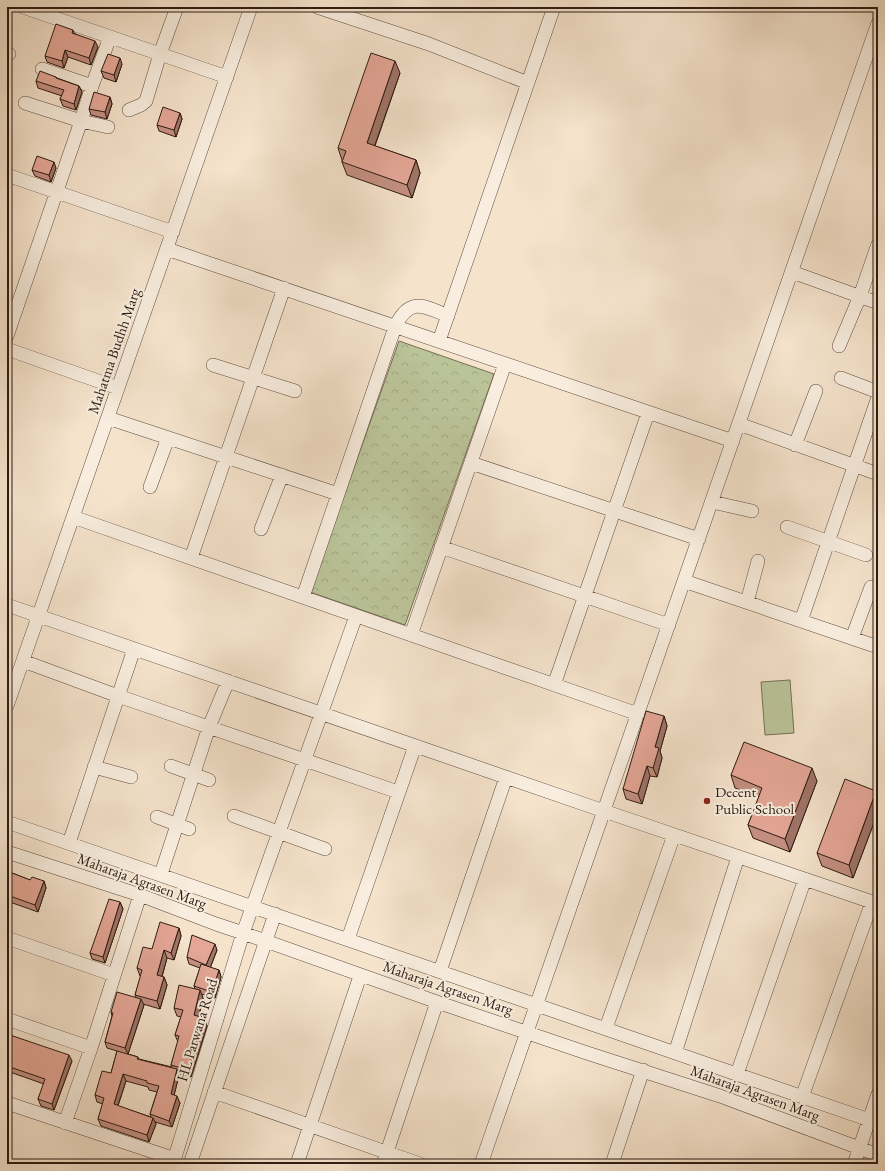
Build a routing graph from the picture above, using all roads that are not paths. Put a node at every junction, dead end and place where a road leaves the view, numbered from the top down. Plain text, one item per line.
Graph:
1 (23, 7) edge
2 (177, 7) edge
3 (251, 7) edge
4 (317, 7) edge
5 (554, 7) edge
6 (878, 23) edge
7 (110, 37) junction
8 (160, 54) junction
9 (873, 55) edge
10 (42, 69) dead end
11 (227, 77) junction
12 (528, 83) junction
13 (92, 86) junction
14 (26, 103) dead end
15 (129, 110) dead end
16 (81, 121) junction
17 (108, 127) dead end
18 (7, 175) edge
19 (57, 192) junction
20 (173, 232) junction
21 (878, 244) edge
22 (167, 249) junction
23 (792, 272) junction
24 (284, 288) junction
25 (860, 296) junction
26 (878, 303) edge
27 (448, 316) junction
28 (395, 327) junction
29 (7, 336) edge
30 (439, 341) junction
31 (839, 346) dead end
32 (7, 350) edge
33 (505, 364) junction
34 (213, 365) dead end
35 (253, 378) junction
36 (841, 378) dead end
37 (118, 388) junction
38 (295, 391) dead end
39 (816, 391) dead end
40 (878, 392) edge
41 (878, 397) edge
42 (648, 412) junction
43 (108, 418) junction
44 (739, 424) junction
45 (168, 438) junction
46 (733, 441) junction
47 (795, 444) junction
48 (226, 457) junction
49 (471, 463) junction
50 (855, 466) junction
51 (878, 474) edge
52 (282, 476) junction
53 (150, 487) dead end
54 (338, 494) junction
55 (712, 502) junction
56 (614, 511) junction
57 (752, 511) dead end
58 (73, 517) junction
59 (787, 527) dead end
60 (262, 529) dead end
61 (699, 539) junction
62 (829, 542) junction
63 (441, 547) junction
64 (866, 555) dead end
65 (191, 558) junction
66 (758, 561) dead end
67 (684, 581) junction
68 (871, 587) dead end
69 (585, 596) junction
70 (303, 597) junction
71 (747, 602) junction
72 (7, 605) edge
73 (38, 616) junction
74 (356, 616) junction
75 (802, 621) junction
76 (669, 625) junction
77 (411, 635) junction
78 (852, 638) junction
79 (878, 647) edge
80 (134, 649) junction
81 (23, 661) junction
82 (228, 681) junction
83 (554, 685) junction
84 (118, 696) junction
85 (7, 706) edge
86 (321, 714) junction
87 (638, 714) junction
88 (209, 727) junction
89 (415, 746) junction
90 (304, 760) junction
91 (171, 766) dead end
92 (94, 767) junction
93 (194, 774) junction
94 (131, 778) dead end
95 (506, 778) junction
96 (209, 780) dead end
97 (398, 792) junction
98 (604, 811) junction
99 (234, 816) dead end
100 (157, 817) dead end
101 (7, 822) edge
102 (183, 827) junction
103 (279, 832) junction
104 (674, 835) junction
105 (69, 843) junction
106 (325, 850) dead end
107 (7, 852) edge
108 (738, 857) junction
109 (161, 874) junction
110 (805, 879) junction
111 (140, 895) junction
112 (875, 903) edge
113 (252, 906) junction
114 (275, 914) junction
115 (243, 933) junction
116 (7, 938) edge
117 (348, 939) junction
118 (265, 941) junction
119 (440, 971) junction
120 (114, 975) junction
121 (360, 976) junction
122 (437, 1002) junction
123 (537, 1005) junction
124 (7, 1019) edge
125 (606, 1028) junction
126 (527, 1032) junction
127 (91, 1048) junction
128 (675, 1053) junction
129 (643, 1070) junction
130 (737, 1074) junction
131 (214, 1092) junction
132 (878, 1094) edge
133 (802, 1097) junction
134 (7, 1104) edge
135 (874, 1121) edge
136 (65, 1123) junction
137 (309, 1126) junction
138 (860, 1148) junction
139 (878, 1155) edge
140 (385, 1158) edge
141 (174, 1162) edge
142 (190, 1164) edge
143 (296, 1164) edge
144 (420, 1164) edge
145 (481, 1164) edge
146 (612, 1164) edge
147 (854, 1164) edge

1 - 7 street
2 - 8 street
3 - 11 street, Mahatma Budhh Marg
4 - 12 street
5 - 12 street
6 - 9 street
7 - 8 street
7 - 13 street
8 - 11 street
8 - 15 street
9 - 23 street
10 - 13 street
11 - 20 street, Mahatma Budhh Marg
12 - 27 street
13 - 16 street
14 - 16 street
16 - 17 street
16 - 19 street
18 - 19 street
19 - 20 street
19 - 29 street
20 - 22 street, Mahatma Budhh Marg
21 - 25 street
22 - 24 street
22 - 37 street, Mahatma Budhh Marg
23 - 25 street
23 - 44 street
24 - 28 street
24 - 35 street
25 - 26 street
25 - 31 street
27 - 28 street
27 - 30 street
28 - 30 street
28 - 54 street
30 - 33 street
32 - 37 street
33 - 42 street
33 - 49 street
34 - 35 street
35 - 38 street
35 - 48 street
36 - 40 street
37 - 43 street, Mahatma Budhh Marg
39 - 47 street
41 - 50 street
42 - 46 street
42 - 56 street
43 - 45 street
43 - 58 street, Mahatma Budhh Marg
44 - 46 street
44 - 47 street
45 - 48 street
45 - 53 street
46 - 55 street
47 - 50 street
48 - 52 street
48 - 65 street
49 - 56 street
49 - 63 street
50 - 51 street
50 - 62 street
52 - 54 street
52 - 60 street
54 - 70 street
55 - 57 street
55 - 61 street
56 - 61 street
56 - 69 street
58 - 65 street
58 - 73 street, Mahatma Budhh Marg
59 - 62 street
61 - 67 street
62 - 64 street
62 - 75 street
63 - 69 street
63 - 77 street
65 - 70 street
66 - 71 street
67 - 71 street
67 - 76 street
68 - 78 street
69 - 76 street
69 - 83 street
70 - 74 street
71 - 75 street
72 - 73 street
73 - 80 street
73 - 81 street, Mahatma Budhh Marg
74 - 77 street
74 - 86 street, HL Parwana Road
75 - 78 street
76 - 87 street
77 - 83 street
78 - 79 street
80 - 82 street
80 - 84 street
81 - 84 street
81 - 85 street, Mahatma Budhh Marg
82 - 86 street
82 - 88 street
83 - 87 street
84 - 88 street
84 - 92 street
86 - 89 street
86 - 90 street, HL Parwana Road
87 - 98 street
88 - 90 street
88 - 93 street
89 - 95 street
89 - 97 street
90 - 97 street
90 - 103 street, HL Parwana Road
91 - 93 street
92 - 94 street
92 - 105 street
93 - 96 street
93 - 102 street
95 - 98 street
95 - 119 street
97 - 117 street
98 - 104 street
98 - 123 street
99 - 103 street
100 - 102 street
101 - 105 street, Maharaja Agrasen Marg
102 - 109 street
103 - 106 street
103 - 113 street, HL Parwana Road
104 - 108 street
104 - 125 street
105 - 109 street, Maharaja Agrasen Marg
107 - 111 street, Maharaja Agrasen Marg
108 - 110 street
108 - 128 street
109 - 113 street, Maharaja Agrasen Marg
110 - 112 street
110 - 130 street
111 - 115 street, Maharaja Agrasen Marg
111 - 120 street
112 - 133 street
113 - 114 street, Maharaja Agrasen Marg
113 - 115 street, HL Parwana Road
114 - 117 street, Maharaja Agrasen Marg
114 - 118 street
115 - 118 street, Maharaja Agrasen Marg
115 - 141 street, HL Parwana Road
116 - 120 street
117 - 119 street, Maharaja Agrasen Marg
118 - 121 street, Maharaja Agrasen Marg
118 - 131 street
119 - 123 street, Maharaja Agrasen Marg
120 - 127 street
121 - 122 street, Maharaja Agrasen Marg
121 - 137 street
122 - 126 street, Maharaja Agrasen Marg
122 - 140 street
123 - 125 street, Maharaja Agrasen Marg
123 - 126 street
124 - 127 street
125 - 128 street, Maharaja Agrasen Marg
126 - 129 street, Maharaja Agrasen Marg
126 - 145 street
127 - 136 street
128 - 130 street, Maharaja Agrasen Marg
129 - 138 street, Maharaja Agrasen Marg
129 - 146 street
130 - 133 street, Maharaja Agrasen Marg
131 - 137 street
131 - 142 street
132 - 135 street
133 - 135 street, Maharaja Agrasen Marg
134 - 136 street
135 - 138 street
136 - 141 street
137 - 140 street
137 - 143 street
138 - 139 street, Maharaja Agrasen Marg
138 - 147 street
140 - 144 street

